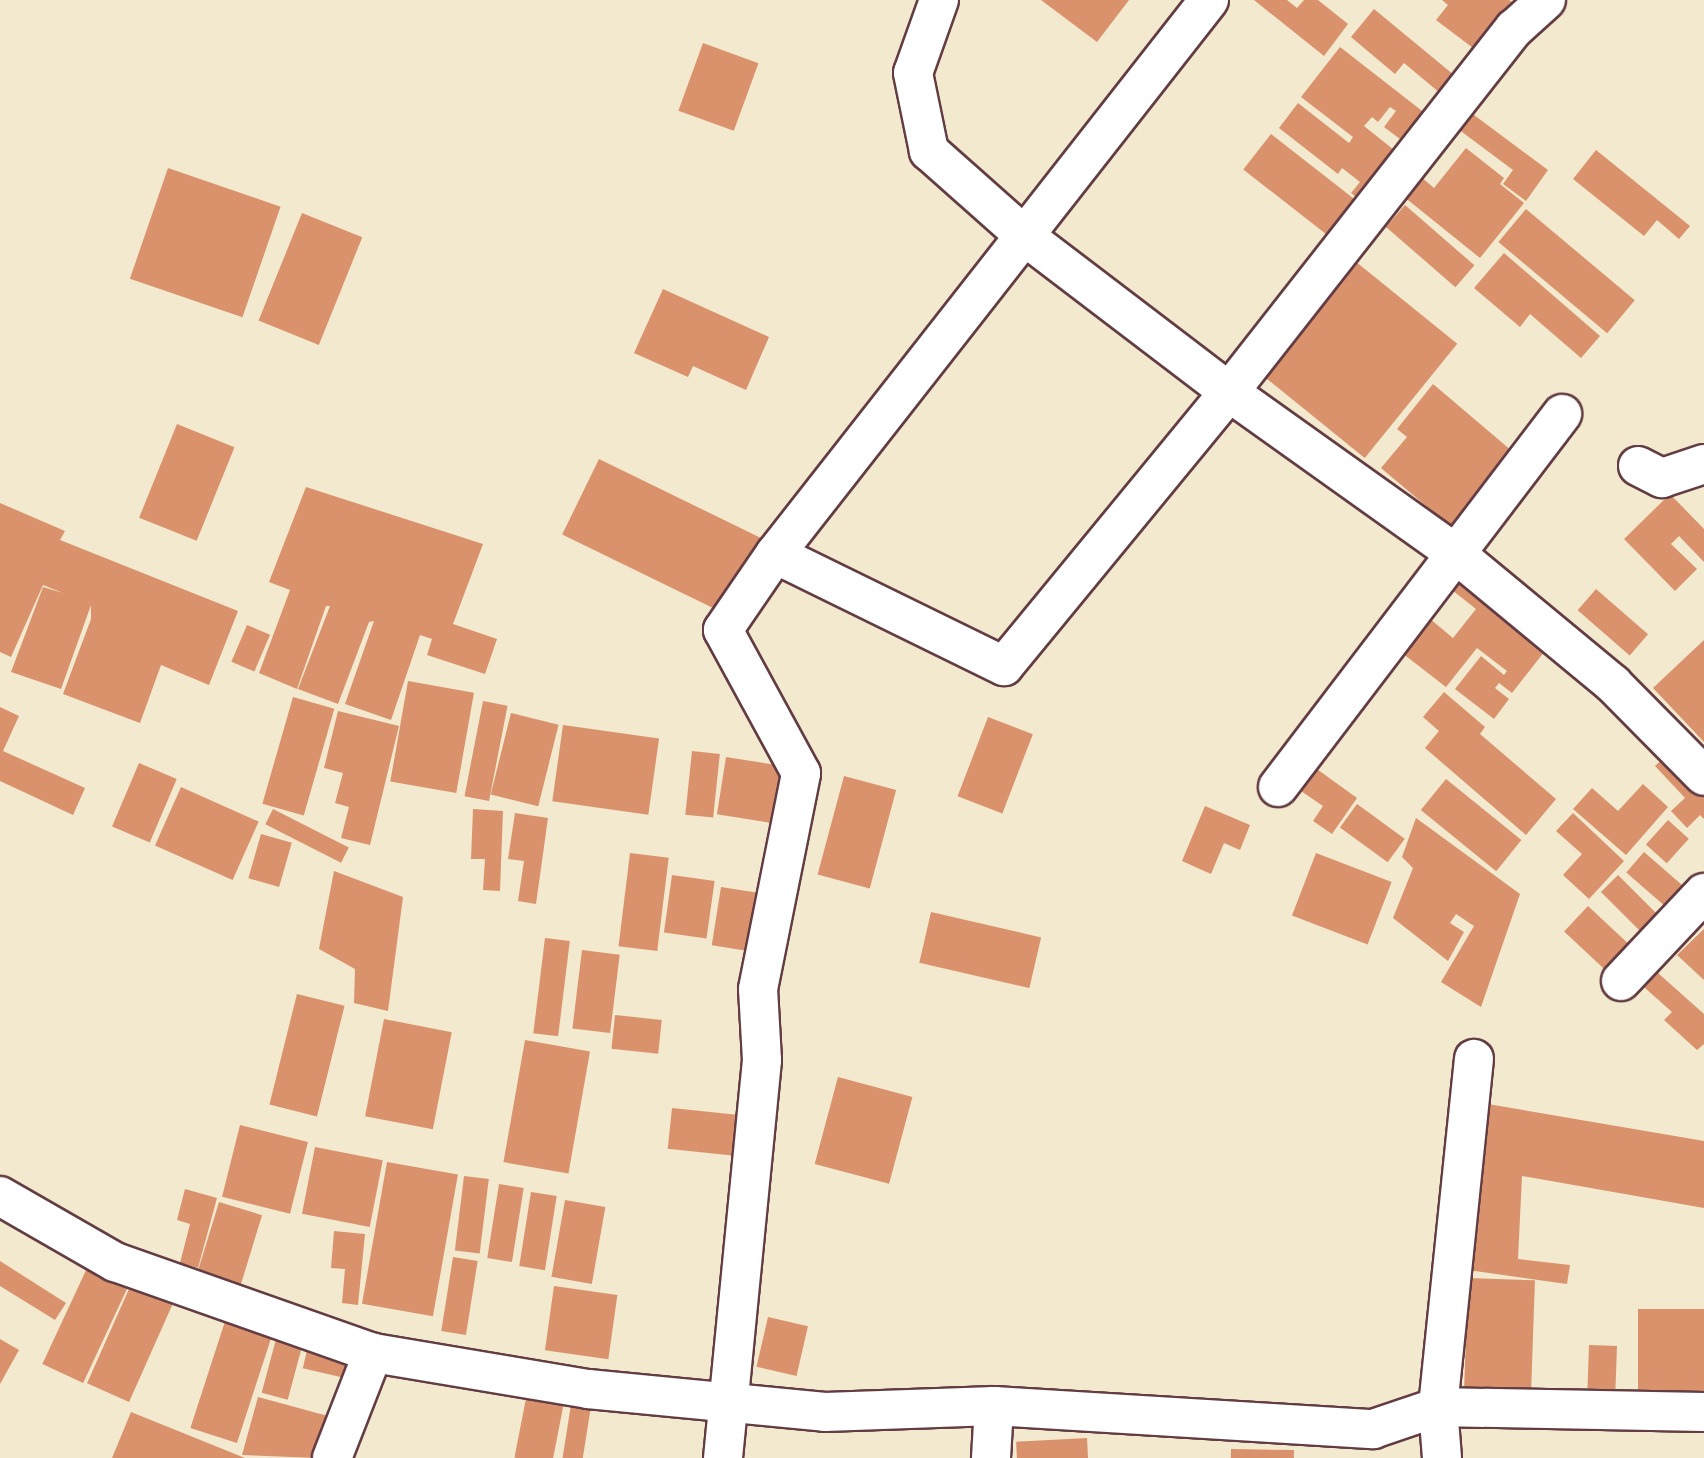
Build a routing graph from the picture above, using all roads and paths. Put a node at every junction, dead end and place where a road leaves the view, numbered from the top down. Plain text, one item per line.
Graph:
1 (939, 0) edge
2 (1209, 0) edge
3 (1546, 0) edge
4 (1027, 238) junction
5 (1229, 392) junction
6 (1562, 414) dead end
7 (1704, 464) edge
8 (1638, 466) dead end
9 (775, 554) junction
10 (1456, 554) junction
11 (1704, 776) edge
12 (1278, 787) dead end
13 (1704, 893) edge
14 (1621, 981) dead end
15 (1474, 1059) dead end
16 (0, 1196) edge
17 (373, 1353) junction
18 (726, 1403) junction
19 (994, 1406) junction
20 (1438, 1408) junction
21 (1704, 1412) edge
22 (332, 1458) edge
23 (723, 1458) edge
24 (991, 1458) edge
25 (1442, 1458) edge

1 - 4 street
2 - 4 street
3 - 5 street
4 - 5 street
4 - 9 street
5 - 9 street
5 - 10 street
6 - 10 street
7 - 8 street
9 - 18 street
10 - 11 street
10 - 12 street
13 - 14 street
15 - 20 street
16 - 17 street
17 - 18 street
17 - 22 street
18 - 19 street
18 - 23 street
19 - 20 street
19 - 24 street
20 - 21 street
20 - 25 street

